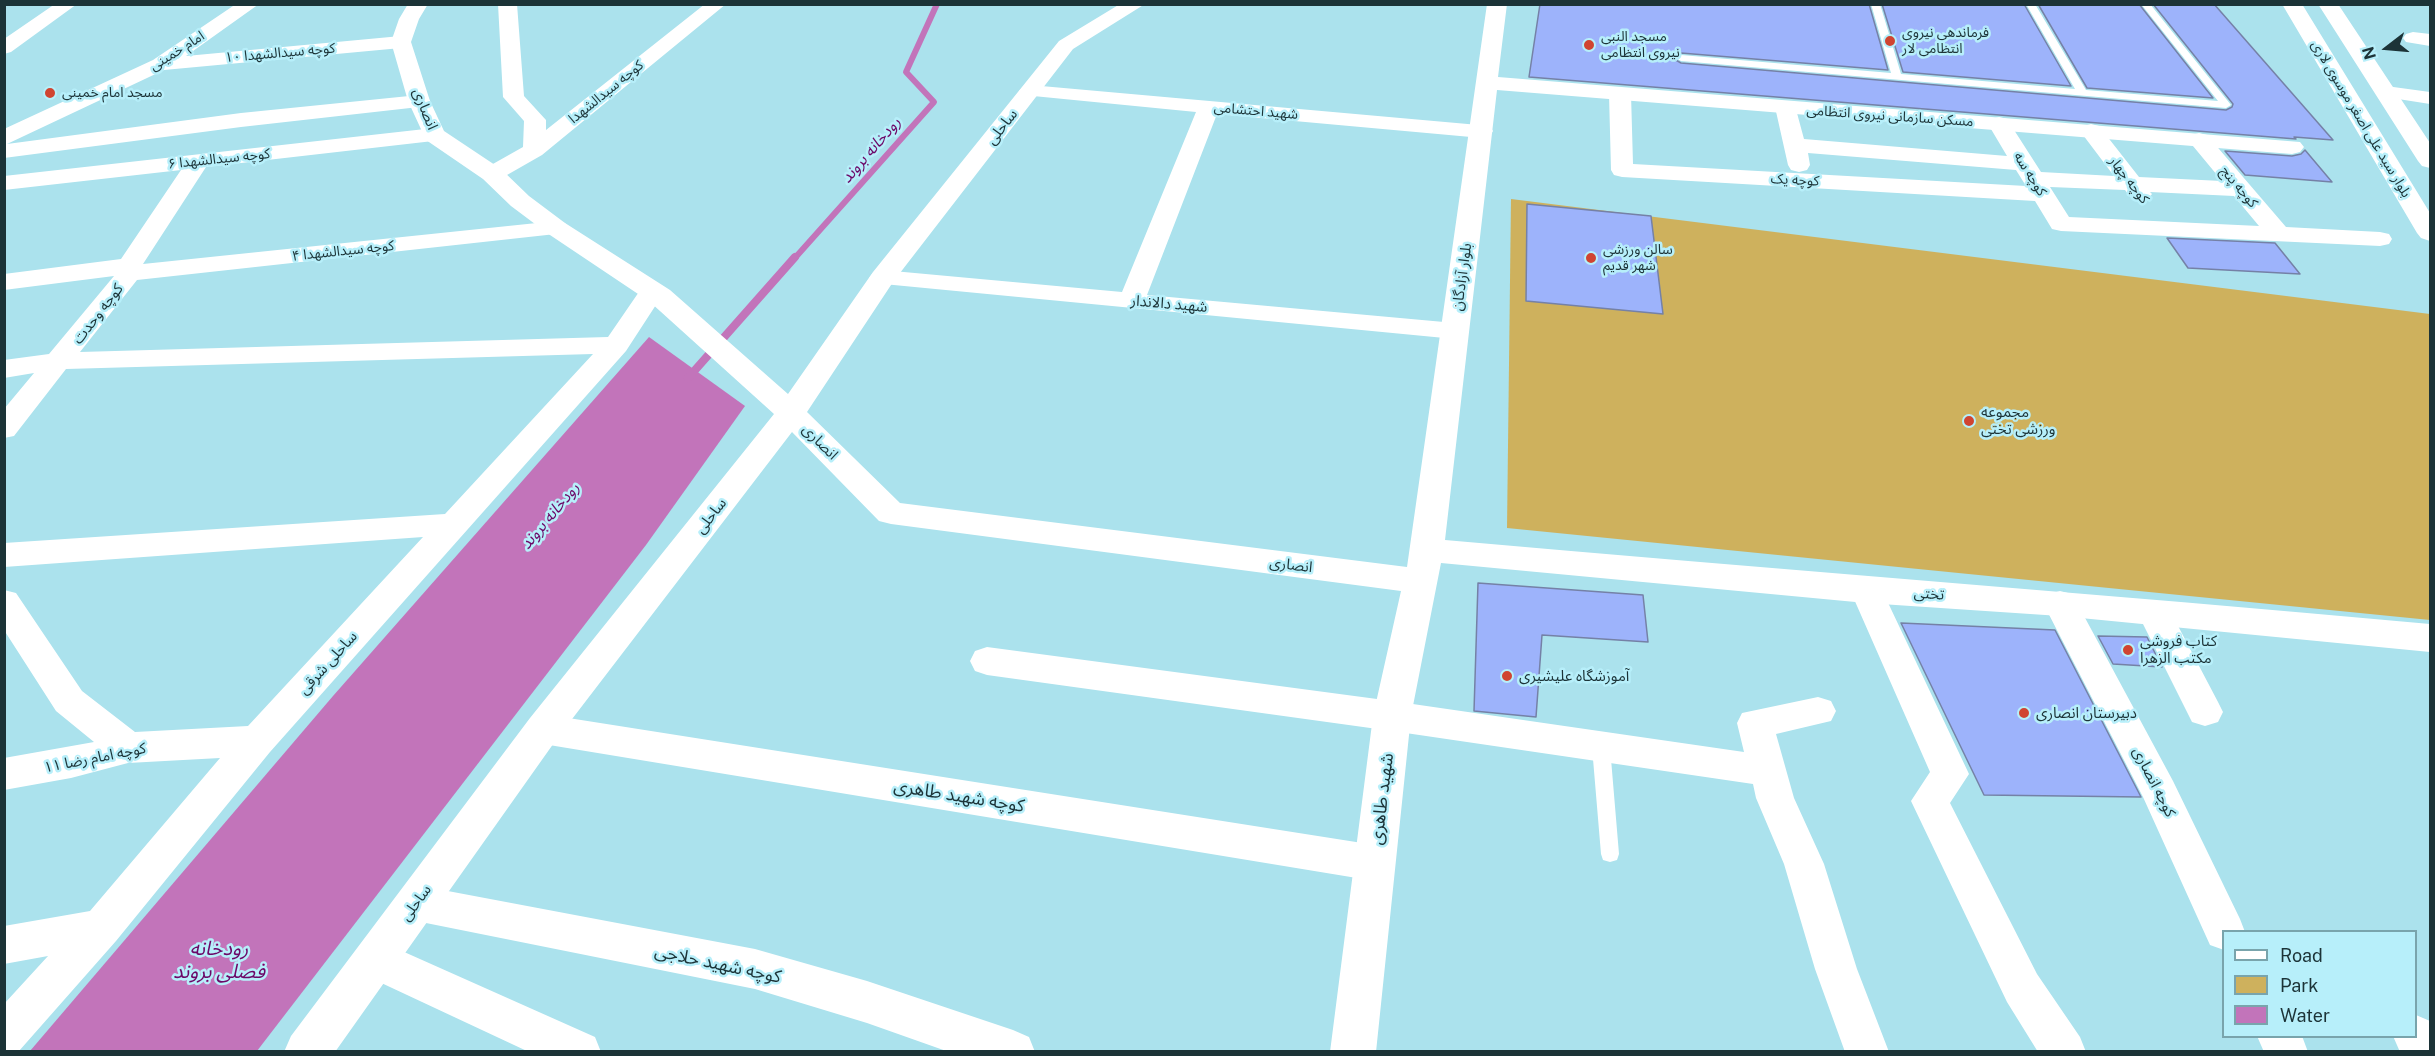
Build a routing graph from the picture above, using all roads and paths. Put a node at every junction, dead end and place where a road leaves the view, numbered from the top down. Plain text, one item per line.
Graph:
1 (68, 4) edge
2 (250, 4) edge
3 (418, 4) edge
4 (507, 4) edge
5 (717, 4) edge
6 (1135, 4) edge
7 (1497, 4) edge
8 (1875, 4) edge
9 (2030, 4) edge
10 (2145, 4) edge
11 (2292, 4) edge
12 (2328, 4) edge
13 (401, 42) junction
14 (4, 48) edge
15 (1681, 57) dead end
16 (160, 64) junction
17 (1897, 76) junction
18 (1487, 83) junction
19 (1030, 91) junction
20 (2082, 92) junction
21 (2386, 92) junction
22 (1620, 94) junction
23 (2430, 98) edge
24 (419, 101) junction
25 (1209, 107) junction
26 (1786, 107) junction
27 (1999, 124) junction
28 (1482, 131) junction
29 (2091, 131) junction
30 (434, 135) junction
31 (4, 138) edge
32 (2199, 140) junction
33 (1795, 145) junction
34 (2292, 147) dead end
35 (534, 150) junction
36 (4, 151) edge
37 (2430, 161) edge
38 (198, 162) junction
39 (492, 174) junction
40 (2033, 179) junction
41 (1802, 180) junction
42 (4, 183) edge
43 (2132, 184) junction
44 (2241, 189) junction
45 (556, 228) junction
46 (2167, 229) junction
47 (2430, 233) edge
48 (2279, 234) junction
49 (2380, 239) dead end
50 (129, 270) junction
51 (882, 278) junction
52 (4, 282) edge
53 (656, 294) junction
54 (1132, 300) junction
55 (1455, 331) junction
56 (616, 345) junction
57 (62, 361) junction
58 (4, 369) edge
59 (791, 413) junction
60 (4, 429) edge
61 (454, 524) junction
62 (4, 555) edge
63 (1424, 566) junction
64 (1866, 590) junction
65 (4, 602) edge
66 (2060, 603) junction
67 (2155, 614) junction
68 (2430, 638) edge
69 (987, 662) dead end
70 (1818, 711) dead end
71 (2205, 712) dead end
72 (1392, 716) junction
73 (543, 729) junction
74 (257, 741) junction
75 (1601, 747) junction
76 (128, 748) junction
77 (1767, 771) junction
78 (4, 774) edge
79 (1610, 854) dead end
80 (1375, 863) junction
81 (416, 903) junction
82 (101, 928) junction
83 (2224, 930) edge
84 (4, 945) edge
85 (375, 959) junction
86 (4, 1036) edge
87 (2280, 1038) edge
88 (2416, 1038) edge
89 (307, 1052) edge
90 (579, 1052) edge
91 (1013, 1052) edge
92 (1353, 1052) edge
93 (1867, 1052) edge
94 (2064, 1052) edge
95 (2286, 1052) edge
96 (2423, 1052) edge

1 - 14 street
2 - 16 street, امام خمینی
3 - 13 main road
4 - 35 street
5 - 35 street, کوچه سیدالشهدا
6 - 19 main road, ساحلی
7 - 18 main road, بلوار آزادگان
8 - 17 lane
9 - 20 lane
10 - 20 lane
11 - 47 main road, بلوار سید علی اصغر موسوی لاری
12 - 21 main road
13 - 16 street, کوچه سیدالشهدا ۱۰
13 - 24 main road, انصاری
15 - 17 lane
16 - 31 street, امام خمینی
17 - 20 lane
18 - 22 main road, مسکن سازمانی نیروی انتظامی
18 - 28 main road, بلوار آزادگان
19 - 25 street, شهید احتشامی
19 - 51 main road, ساحلی
21 - 23 street
21 - 37 main road
22 - 26 main road, مسکن سازمانی نیروی انتظامی
22 - 41 street, کوچه یک
24 - 30 main road, انصاری
24 - 36 street
25 - 28 street, شهید احتشامی
25 - 54 street
26 - 27 main road, مسکن سازمانی نیروی انتظامی
26 - 33 street
27 - 29 main road, مسکن سازمانی نیروی انتظامی
27 - 40 street, کوچه سه
28 - 55 main road, بلوار آزادگان
29 - 32 main road, مسکن سازمانی نیروی انتظامی
29 - 43 street, کوچه چهار
30 - 38 street, کوچه سیدالشهدا ۶
30 - 39 main road, انصاری
32 - 34 main road, مسکن سازمانی نیروی انتظامی
32 - 44 street, کوچه پنج
33 - 40 street
33 - 41 street
35 - 39 street, کوچه سیدالشهدا
38 - 42 street, کوچه سیدالشهدا ۶
38 - 50 street, کوچه وحدت
39 - 45 main road, انصاری
40 - 41 street, کوچه یک
40 - 43 street
40 - 46 street, کوچه سه
43 - 44 street
43 - 46 street, کوچه چهار
44 - 48 street, کوچه پنج
45 - 50 street, کوچه سیدالشهدا ۴
45 - 53 main road, انصاری
46 - 48 street
48 - 49 street
50 - 52 street, کوچه سیدالشهدا ۴
50 - 57 street, کوچه وحدت
51 - 54 street, شهید دالاندار
51 - 59 main road, ساحلی
53 - 56 street, ساحلی شرقی
53 - 59 main road, انصاری
54 - 55 street, شهید دالاندار
55 - 63 main road, بلوار آزادگان
56 - 57 street
56 - 61 street, ساحلی شرقی
57 - 58 street
57 - 60 street, کوچه وحدت
59 - 63 main road, انصاری
59 - 73 main road, ساحلی
61 - 62 street
61 - 74 street, ساحلی شرقی
63 - 64 main road, تختی
63 - 72 main road, شهید طاهری
64 - 66 main road, تختی
64 - 94 street
65 - 76 street
66 - 67 main road, تختی
66 - 83 street, کوچه انصاری
67 - 68 main road, تختی
67 - 71 street
69 - 72 street
70 - 77 street
72 - 75 street
72 - 80 main road, شهید طاهری
73 - 80 street, کوچه شهید طاهری
73 - 81 main road, ساحلی
74 - 76 street, کوچه امام رضا ۱۱
74 - 82 street, ساحلی شرقی
75 - 77 street
75 - 79 lane
76 - 78 street, کوچه امام رضا ۱۱
77 - 93 street
80 - 92 main road, شهید طاهری
81 - 85 main road, ساحلی
81 - 91 street, کوچه شهید حلاجی
82 - 84 street
82 - 86 street, ساحلی شرقی
85 - 89 main road, ساحلی
85 - 90 street
87 - 95 street
88 - 96 street

